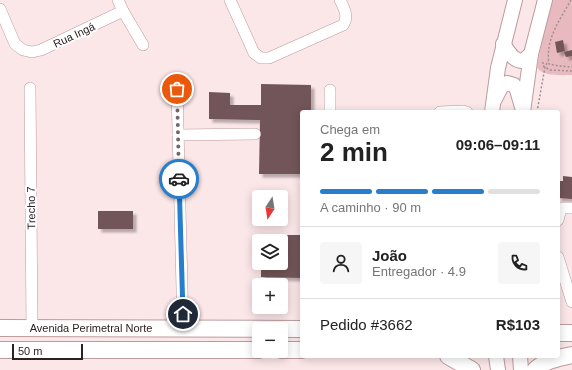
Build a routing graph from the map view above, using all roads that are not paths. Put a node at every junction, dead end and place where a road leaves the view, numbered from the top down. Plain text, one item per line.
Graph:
1 (118, 0) edge
2 (230, 0) edge
3 (340, 0) edge
4 (514, 0) edge
5 (545, 0) edge
6 (0, 10) edge
7 (123, 11) junction
8 (503, 44) junction
9 (143, 46) dead end
10 (537, 55) junction
11 (30, 88) dead end
12 (177, 89) dead end
13 (330, 90) dead end
14 (493, 107) edge
15 (330, 110) edge
16 (523, 110) edge
17 (523, 110) edge
18 (255, 134) dead end
19 (178, 135) junction
20 (572, 208) edge
21 (560, 212) edge
22 (560, 263) edge
23 (572, 302) edge
24 (0, 328) edge
25 (32, 328) junction
26 (183, 328) junction
27 (300, 329) edge
28 (0, 350) edge
29 (252, 350) edge
30 (288, 350) edge
31 (300, 350) edge
32 (560, 352) edge
33 (572, 354) edge
34 (560, 357) edge
35 (451, 358) edge
36 (496, 358) edge
37 (520, 358) edge
38 (555, 358) edge
39 (472, 370) edge
40 (498, 370) edge
41 (521, 370) edge
42 (535, 370) edge

1 - 7 street
2 - 3 street
4 - 8 main road
5 - 10 main road
6 - 7 street, Rua Ingá
7 - 9 street
8 - 10 main road
8 - 14 main road
10 - 16 main road
11 - 25 street, Trecho 7
12 - 19 street
13 - 15 street
14 - 17 main road
18 - 19 street
19 - 26 street
20 - 21 street
22 - 23 street
24 - 25 highway, Avenida Perimetral Norte
25 - 26 highway, Avenida Perimetral Norte
26 - 27 highway, Avenida Perimetral Norte
28 - 29 highway, Avenida Perimetral Norte
30 - 31 highway
32 - 33 highway
33 - 34 highway
35 - 39 highway
36 - 40 main road
37 - 41 main road
38 - 42 highway

